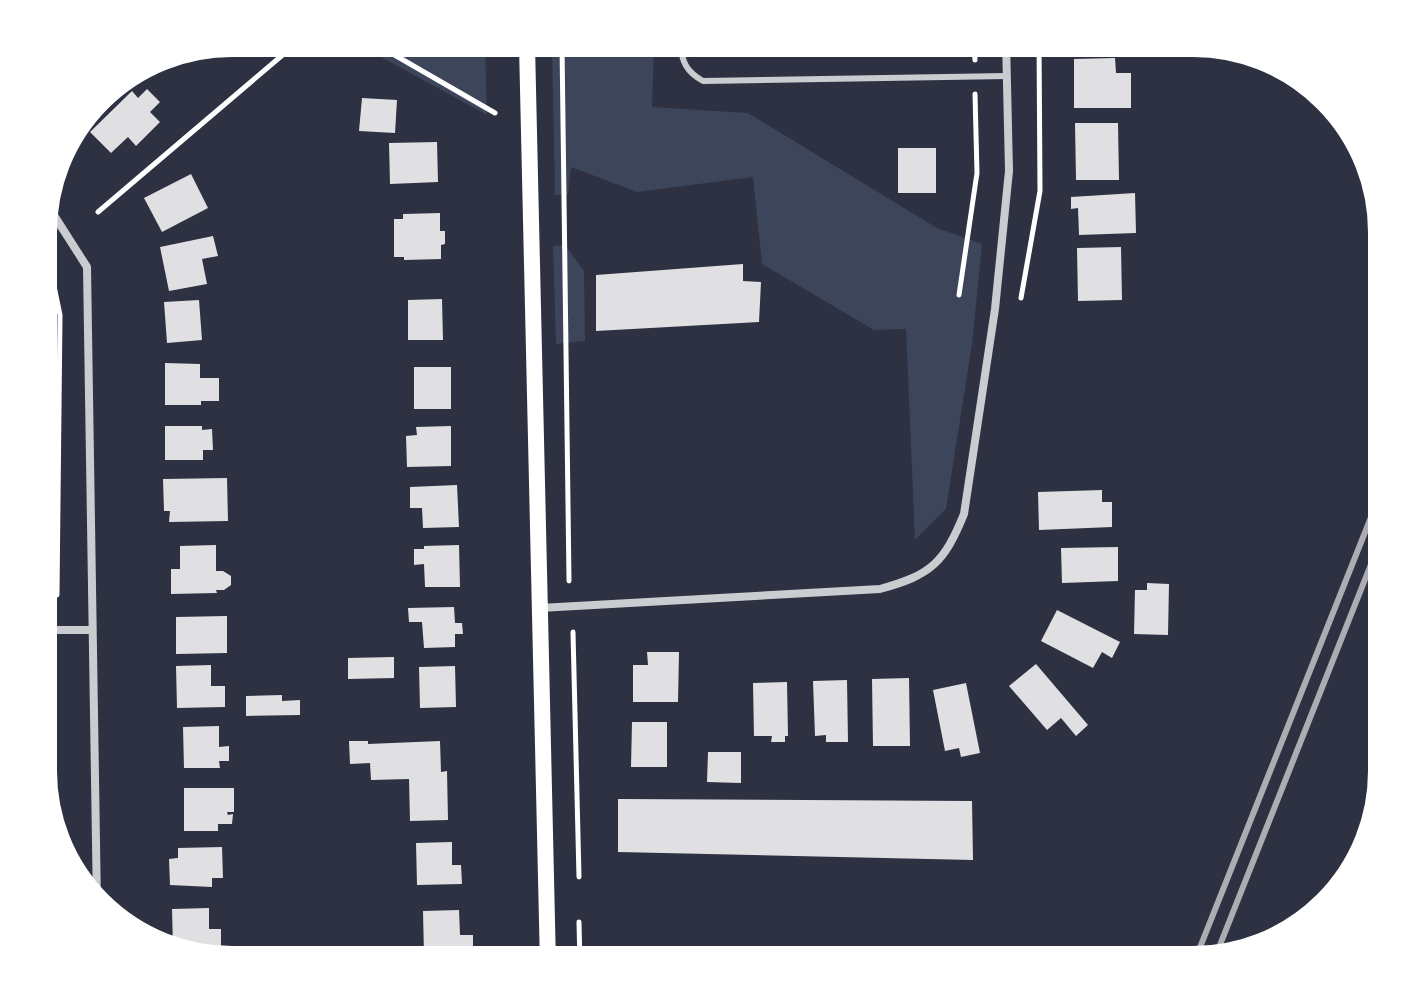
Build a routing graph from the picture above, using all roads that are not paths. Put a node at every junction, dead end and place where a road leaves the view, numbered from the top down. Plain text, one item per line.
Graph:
1 (527, 52) edge
2 (683, 52) edge
3 (1006, 52) edge
4 (1007, 76) junction
5 (53, 214) edge
6 (540, 608) junction
7 (52, 630) edge
8 (92, 630) junction
9 (97, 889) edge
10 (548, 951) edge

1 - 6 main road
2 - 4 lane
3 - 4 street
4 - 6 street
5 - 8 street
6 - 10 main road
7 - 8 street
8 - 9 street

